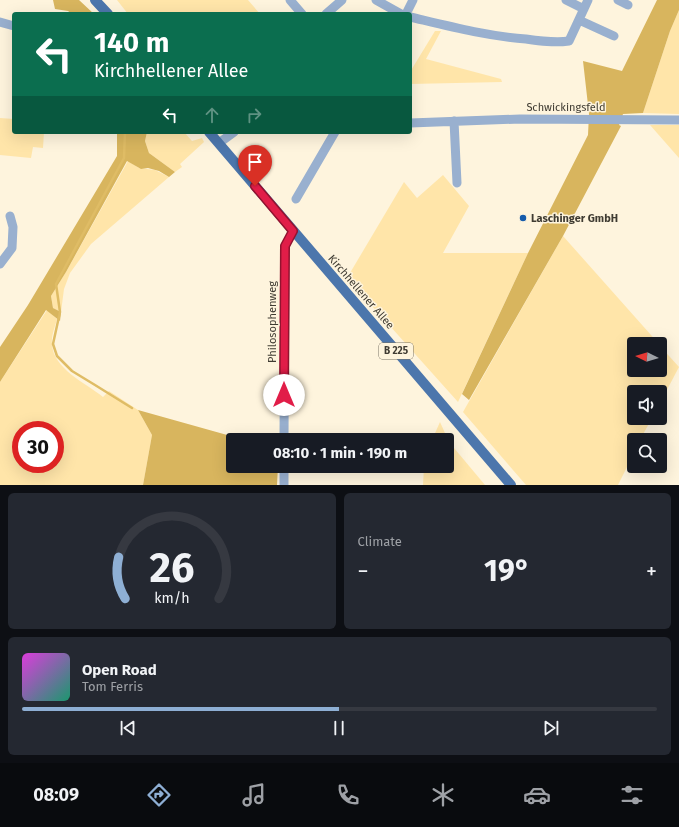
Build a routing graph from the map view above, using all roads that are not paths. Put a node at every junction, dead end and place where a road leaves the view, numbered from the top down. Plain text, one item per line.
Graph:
1 (95, 0) edge
2 (290, 0) edge
3 (342, 0) edge
4 (376, 0) edge
5 (413, 0) edge
6 (566, 0) edge
7 (588, 0) edge
8 (618, 0) edge
9 (628, 5) dead end
10 (584, 9) junction
11 (106, 12) edge
12 (300, 12) edge
13 (328, 12) edge
14 (397, 12) edge
15 (407, 12) edge
16 (412, 17) edge
17 (579, 20) junction
18 (0, 22) edge
19 (12, 25) edge
20 (614, 36) dead end
21 (679, 120) edge
22 (454, 121) junction
23 (412, 123) edge
24 (211, 134) edge
25 (231, 134) edge
26 (334, 134) edge
27 (219, 143) junction
28 (457, 183) dead end
29 (296, 199) dead end
30 (10, 216) dead end
31 (293, 231) junction
32 (0, 264) edge
33 (284, 433) edge
34 (284, 473) edge
35 (284, 485) edge
36 (511, 485) edge

1 - 11 main road
2 - 12 street
3 - 13 street
4 - 14 street
5 - 15 street
6 - 10 street
7 - 10 street
8 - 9 street
10 - 17 street
16 - 17 street
17 - 20 street
18 - 19 street
21 - 22 street, Schwickingsfeld
22 - 23 street, Schwickingsfeld
22 - 28 street
24 - 27 main road, Kirchhellener Allee / B 225
25 - 27 street
26 - 29 street
27 - 31 main road, Kirchhellener Allee / B 225
30 - 32 street
31 - 33 street, Philosophenweg
31 - 36 main road, Kirchhellener Allee / B 225
34 - 35 street

